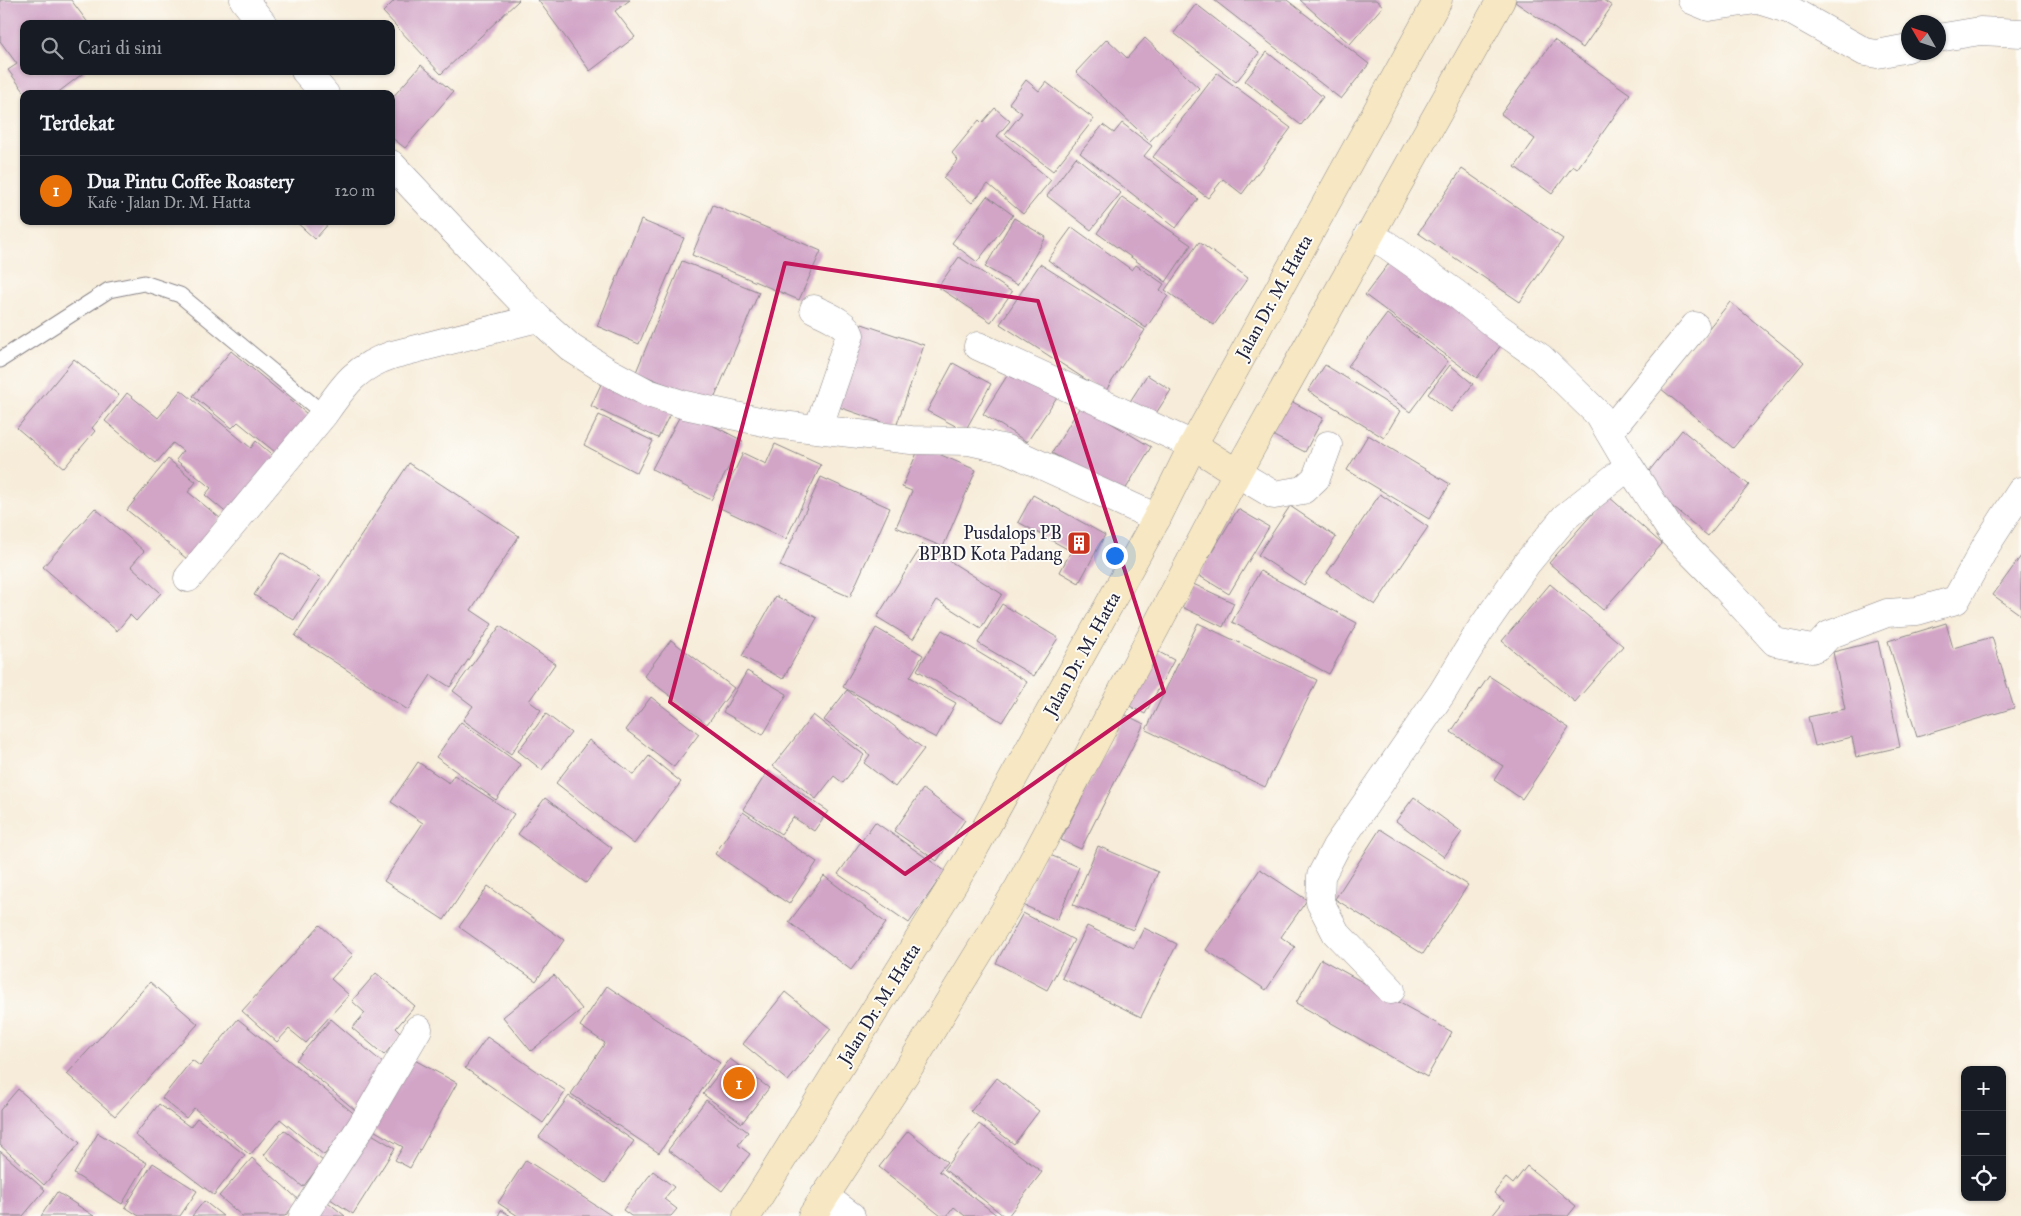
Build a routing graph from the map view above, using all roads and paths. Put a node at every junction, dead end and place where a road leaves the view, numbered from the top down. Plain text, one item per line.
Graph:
1 (244, 0) edge
2 (1438, 0) edge
3 (1501, 0) edge
4 (1692, 0) edge
5 (1757, 0) edge
6 (260, 20) edge
7 (2021, 33) edge
8 (1946, 37) edge
9 (1901, 49) edge
10 (308, 75) edge
11 (322, 90) edge
12 (395, 168) edge
13 (1368, 235) junction
14 (814, 309) dead end
15 (538, 318) junction
16 (1695, 326) dead end
17 (978, 346) dead end
18 (0, 360) edge
19 (324, 414) junction
20 (818, 429) junction
21 (1609, 432) junction
22 (1328, 445) dead end
23 (1193, 446) junction
24 (1629, 466) junction
25 (1237, 473) junction
26 (2021, 491) edge
27 (1157, 518) junction
28 (188, 578) dead end
29 (1391, 990) dead end
30 (418, 1029) dead end
31 (818, 1206) edge
32 (303, 1216) edge
33 (747, 1216) edge
34 (850, 1216) edge

1 - 6 street
2 - 23 main road, Jalan Dr. M. Hatta
3 - 13 main road
4 - 5 street
5 - 9 street
7 - 8 street
10 - 11 street
12 - 15 street
13 - 21 street
13 - 25 main road
14 - 20 street
15 - 19 street
15 - 20 street
16 - 21 street
17 - 23 street
18 - 19 lane
19 - 28 street
20 - 27 street
21 - 24 street
22 - 25 street
23 - 25 main road
23 - 27 main road, Jalan Dr. M. Hatta
24 - 26 street
24 - 29 street
25 - 31 main road
27 - 33 main road, Jalan Dr. M. Hatta
30 - 32 street
31 - 34 street

